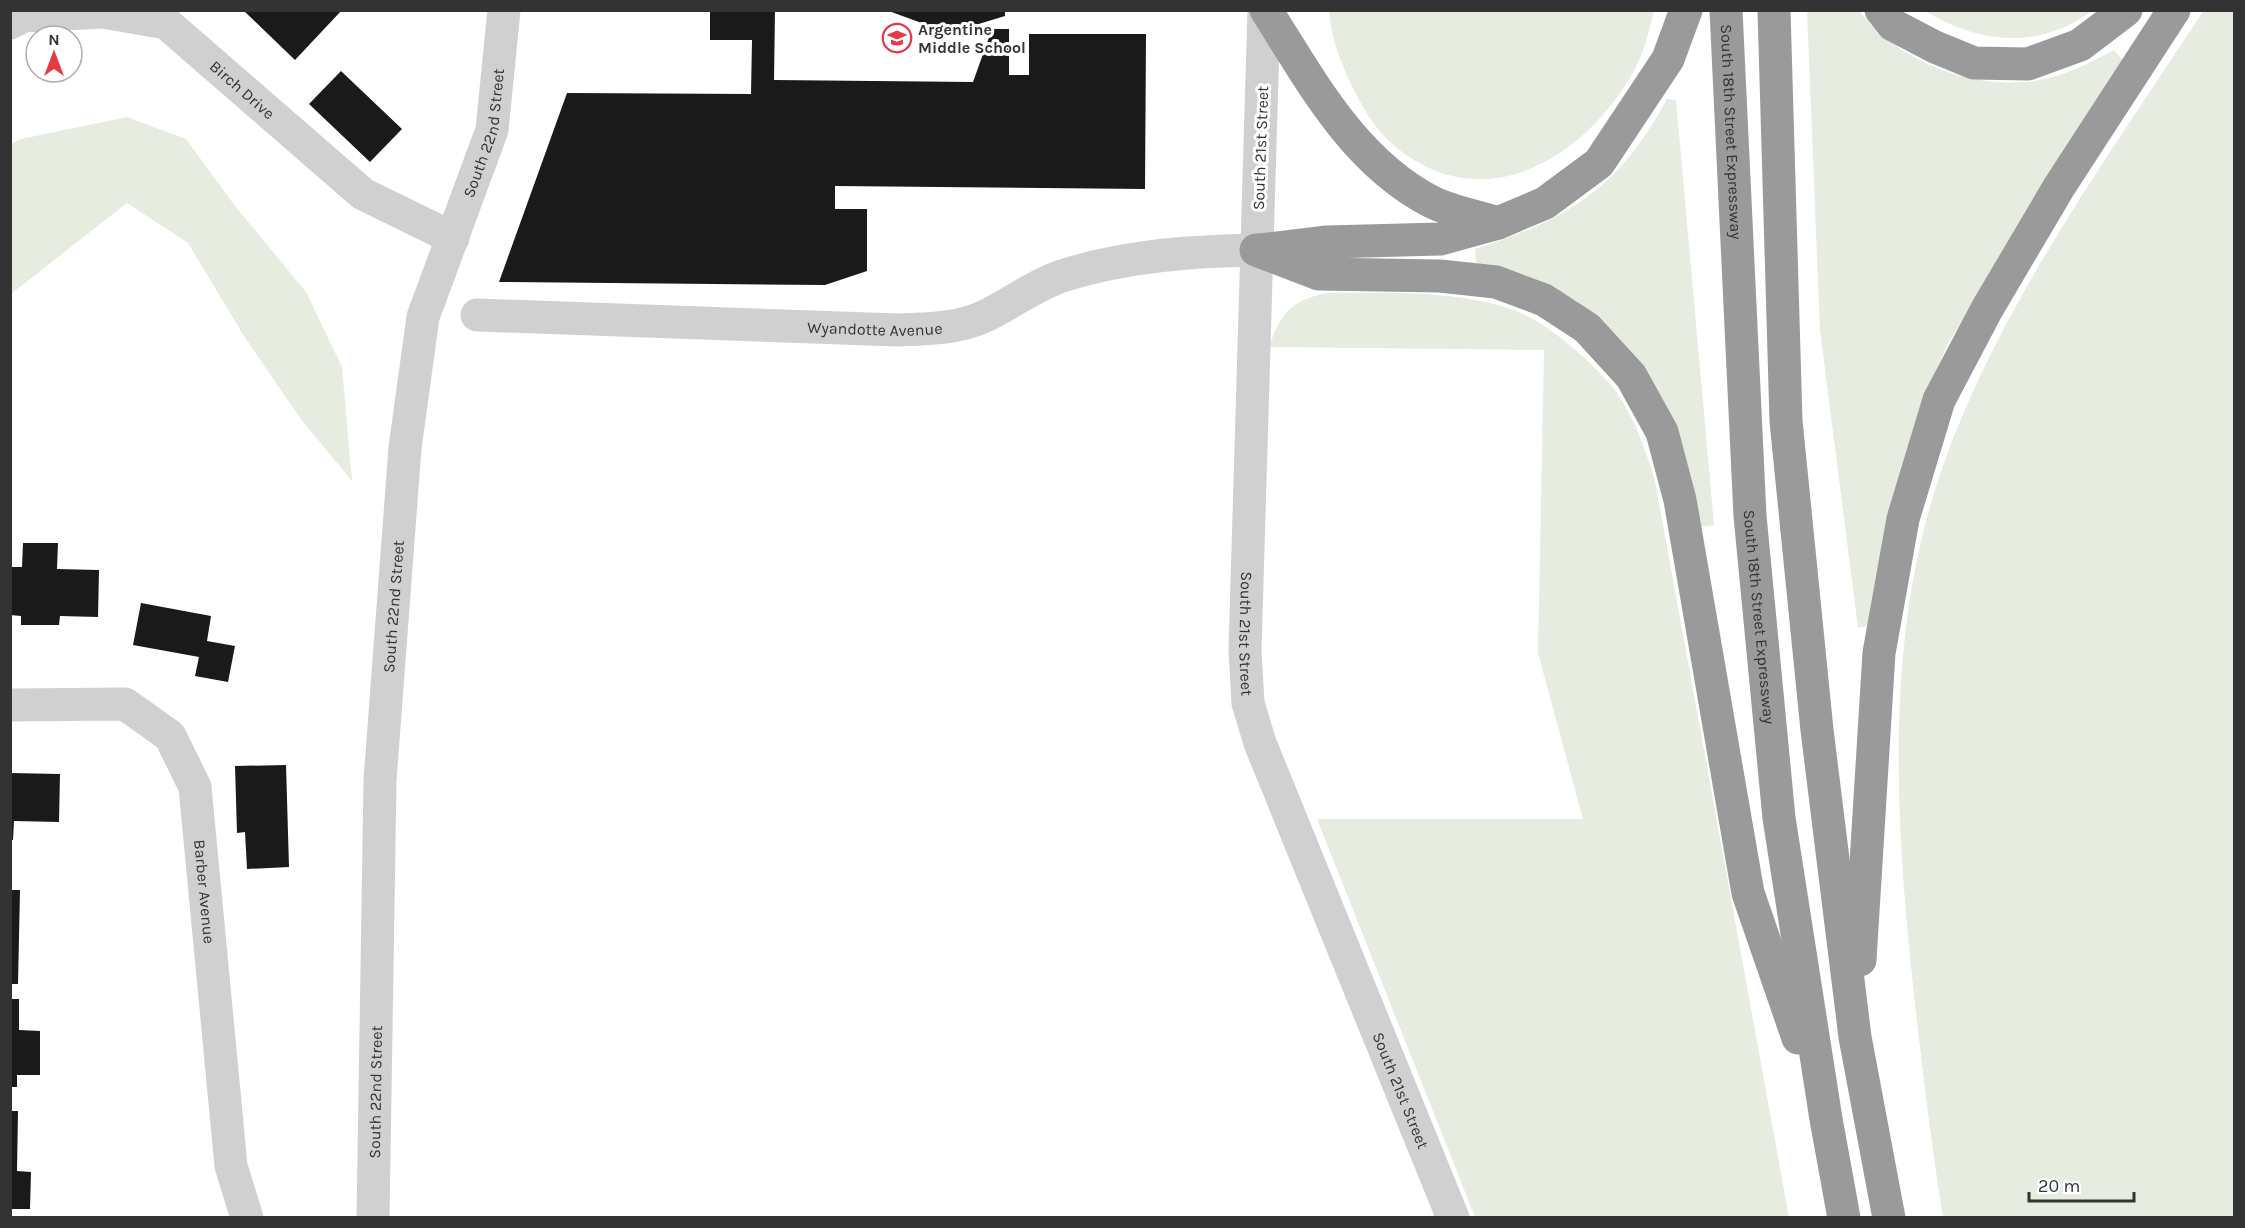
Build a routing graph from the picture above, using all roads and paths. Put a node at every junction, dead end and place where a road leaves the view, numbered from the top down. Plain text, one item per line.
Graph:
1 (504, 10) edge
2 (1265, 10) edge
3 (1686, 10) edge
4 (1726, 10) edge
5 (1774, 10) edge
6 (1881, 10) edge
7 (2126, 10) edge
8 (2174, 10) edge
9 (10, 23) edge
10 (1497, 223) junction
11 (453, 238) junction
12 (1256, 250) junction
13 (477, 315) dead end
14 (10, 705) edge
15 (1856, 1036) junction
16 (1826, 1119) junction
17 (247, 1218) edge
18 (373, 1218) edge
19 (1453, 1218) edge
20 (1844, 1218) edge
21 (1889, 1218) edge

1 - 11 street, South 22nd Street
2 - 10 highway
2 - 12 street, South 21st Street
3 - 10 highway
4 - 16 highway, South 18th Street Expressway
5 - 15 highway
6 - 7 highway
8 - 15 highway
9 - 11 street, Birch Drive
10 - 12 highway
11 - 18 street, South 22nd Street
12 - 13 street, Wyandotte Avenue
12 - 16 highway
12 - 19 street, South 21st Street
14 - 17 street, Barber Avenue
15 - 21 highway
16 - 20 highway, South 18th Street Expressway

